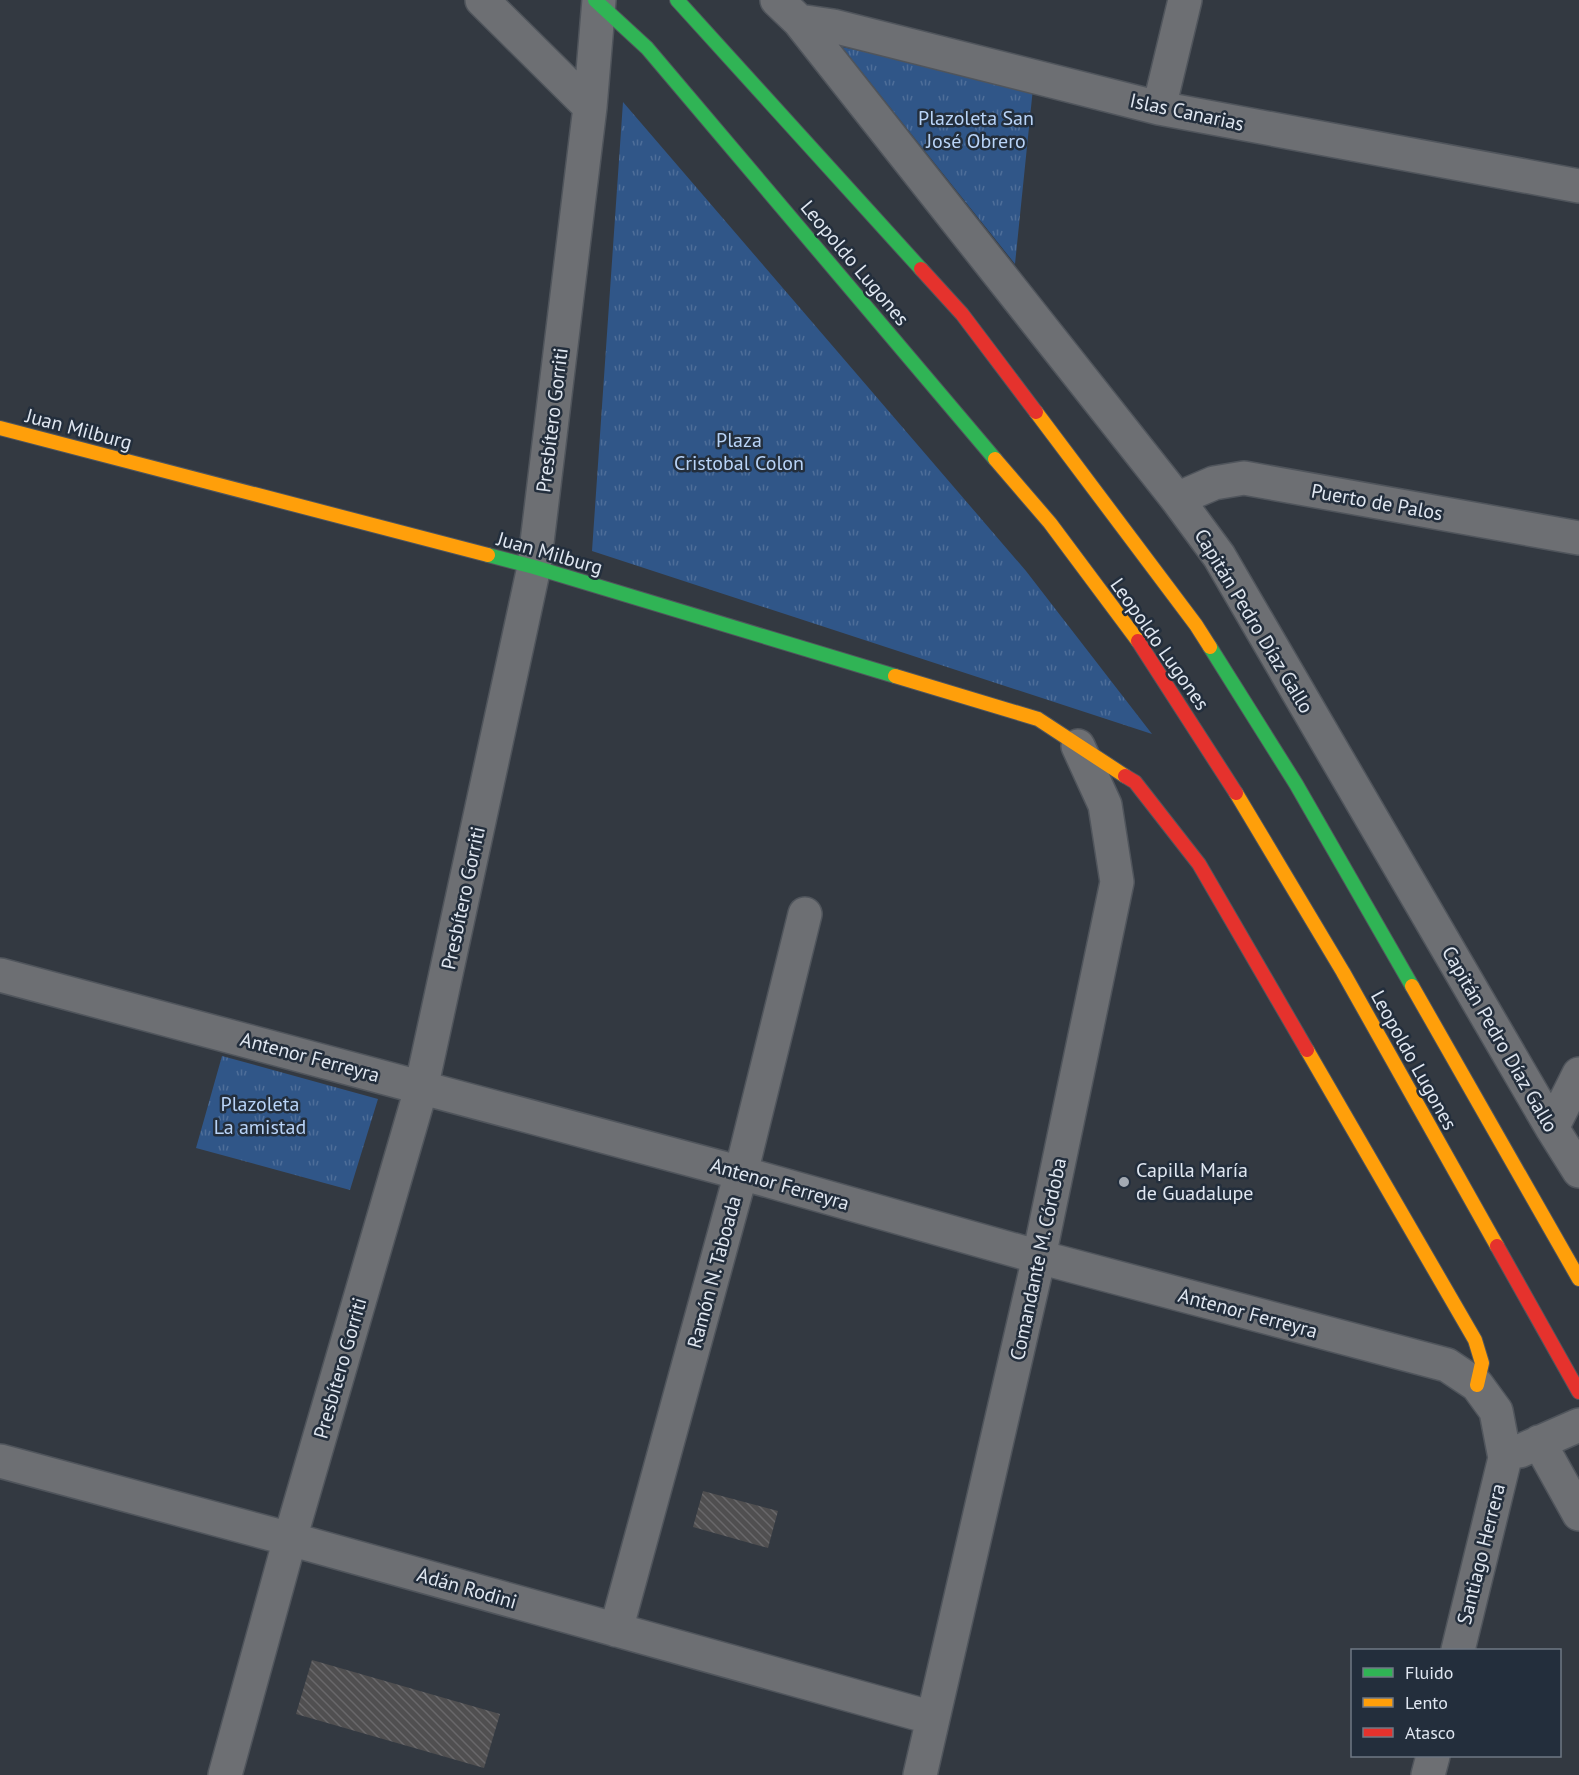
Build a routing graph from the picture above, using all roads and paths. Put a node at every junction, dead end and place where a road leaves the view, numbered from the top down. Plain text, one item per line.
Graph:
1 (482, 0) edge
2 (677, 0) edge
3 (1185, 0) edge
4 (598, 1) edge
5 (788, 11) edge
6 (590, 107) junction
7 (1159, 108) junction
8 (1579, 186) edge
9 (0, 428) edge
10 (1177, 499) junction
11 (1579, 538) edge
12 (534, 567) junction
13 (1078, 746) junction
14 (805, 914) dead end
15 (0, 975) edge
16 (1579, 1074) edge
17 (421, 1089) junction
18 (1552, 1128) junction
19 (1579, 1171) edge
20 (741, 1173) junction
21 (1040, 1257) junction
22 (1579, 1279) edge
23 (1477, 1385) junction
24 (1579, 1392) edge
25 (1579, 1425) edge
26 (1539, 1442) junction
27 (1505, 1458) junction
28 (0, 1461) edge
29 (1579, 1514) edge
30 (290, 1539) junction
31 (616, 1629) junction
32 (1458, 1649) edge
33 (933, 1718) junction
34 (1432, 1757) edge
35 (225, 1775) edge
36 (920, 1775) edge
37 (1428, 1775) edge

1 - 6 street
2 - 22 main road, Leopoldo Lugones
3 - 7 street
4 - 6 street, Presbítero Gorriti
4 - 24 main road, Leopoldo Lugones
5 - 7 street, Islas Canarias
5 - 10 street, Capitán Pedro Díaz Gallo
6 - 12 street, Presbítero Gorriti
7 - 8 street, Islas Canarias
9 - 12 main road, Juan Milburg
10 - 11 street, Puerto de Palos
10 - 18 street, Capitán Pedro Díaz Gallo
12 - 13 main road, Juan Milburg
12 - 17 street, Presbítero Gorriti
13 - 21 street, Comandante M. Córdoba
13 - 23 main road, Juan Milburg
14 - 20 street, Ramón N. Taboada
15 - 17 street, Antenor Ferreyra
16 - 18 street
17 - 20 street, Antenor Ferreyra
17 - 30 street, Presbítero Gorriti
18 - 19 street, Capitán Pedro Díaz Gallo
20 - 21 street, Antenor Ferreyra
20 - 31 street, Ramón N. Taboada
21 - 23 street, Antenor Ferreyra
21 - 33 street, Comandante M. Córdoba
23 - 27 street, Antenor Ferreyra
25 - 26 street
26 - 27 street
26 - 29 street
27 - 32 street, Santiago Herrera
28 - 30 street, Adán Rodini
30 - 31 street, Adán Rodini
30 - 35 street, Presbítero Gorriti
31 - 33 street, Adán Rodini
33 - 36 street, Comandante M. Córdoba
34 - 37 street

